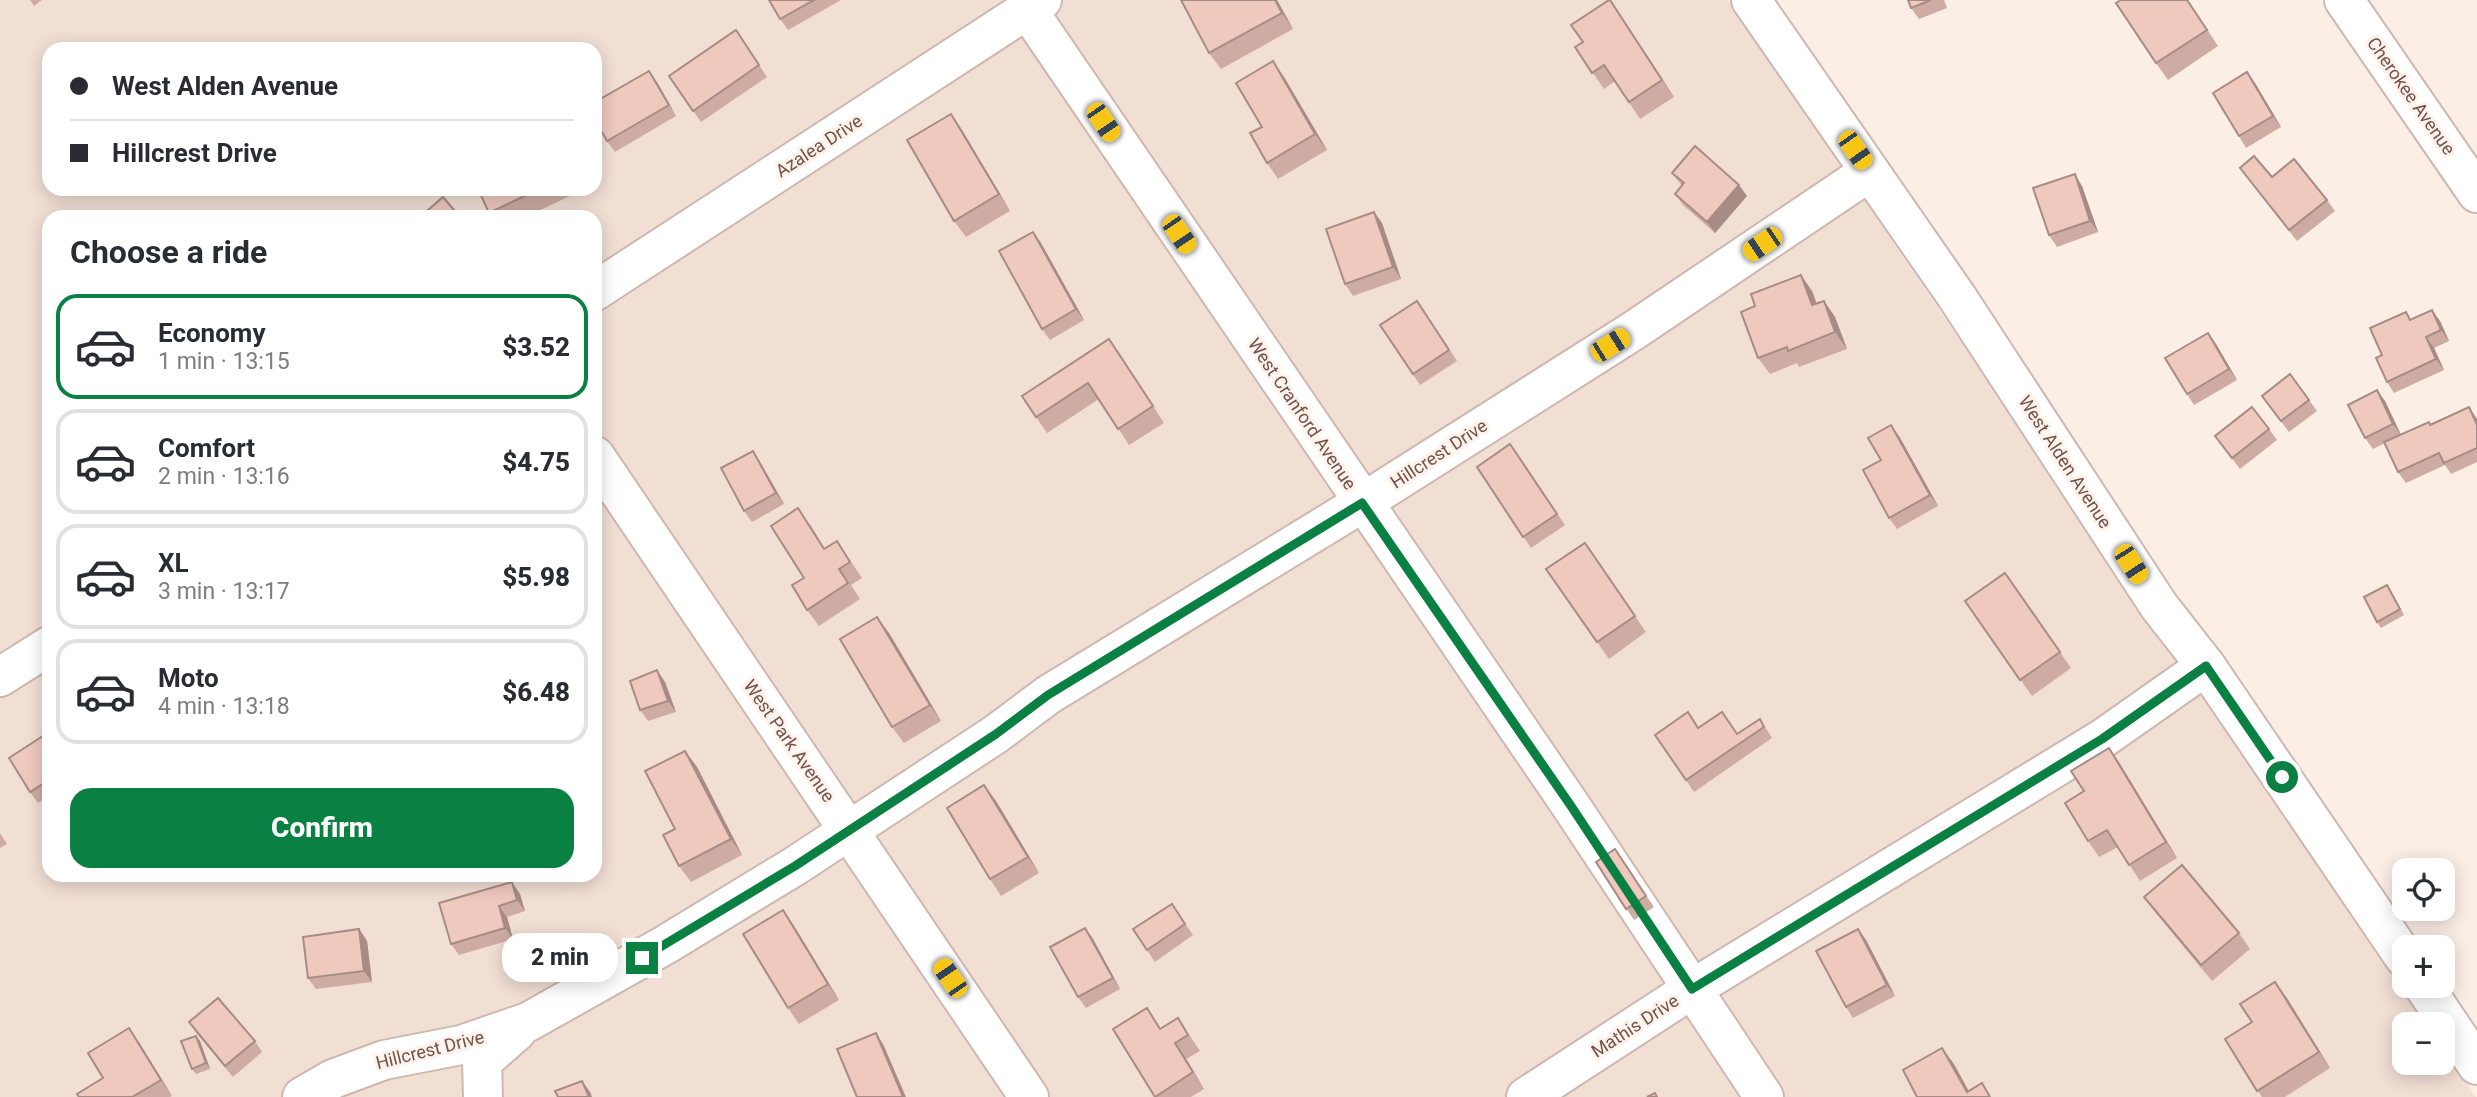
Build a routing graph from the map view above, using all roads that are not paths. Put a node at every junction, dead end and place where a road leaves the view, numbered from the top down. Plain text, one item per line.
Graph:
1 (1751, 0) edge
2 (2344, 0) edge
3 (1035, 5) edge
4 (1870, 172) junction
5 (2477, 193) edge
6 (602, 286) edge
7 (602, 466) edge
8 (1362, 503) junction
9 (42, 650) edge
10 (2206, 666) junction
11 (0, 677) edge
12 (849, 829) junction
13 (2392, 939) edge
14 (1692, 989) junction
15 (2432, 998) edge
16 (527, 1022) junction
17 (2477, 1065) edge
18 (302, 1097) edge
19 (483, 1097) edge
20 (1029, 1097) edge
21 (1526, 1097) edge
22 (1764, 1097) edge

1 - 4 street, West Alden Avenue
2 - 5 street, Cherokee Avenue
3 - 6 street, Azalea Drive
3 - 8 street, West Cranford Avenue
4 - 8 street, Hillcrest Drive
4 - 10 street, West Alden Avenue
7 - 12 street, West Park Avenue
8 - 12 street, Hillcrest Drive
8 - 14 street, West Cranford Avenue
9 - 11 street
10 - 13 street, West Alden Avenue
10 - 14 street, Mathis Drive
12 - 16 street, Hillcrest Drive
12 - 20 street, West Park Avenue
14 - 21 street, Mathis Drive
14 - 22 street, West Cranford Avenue
15 - 17 street
16 - 18 street, Hillcrest Drive
16 - 19 street

